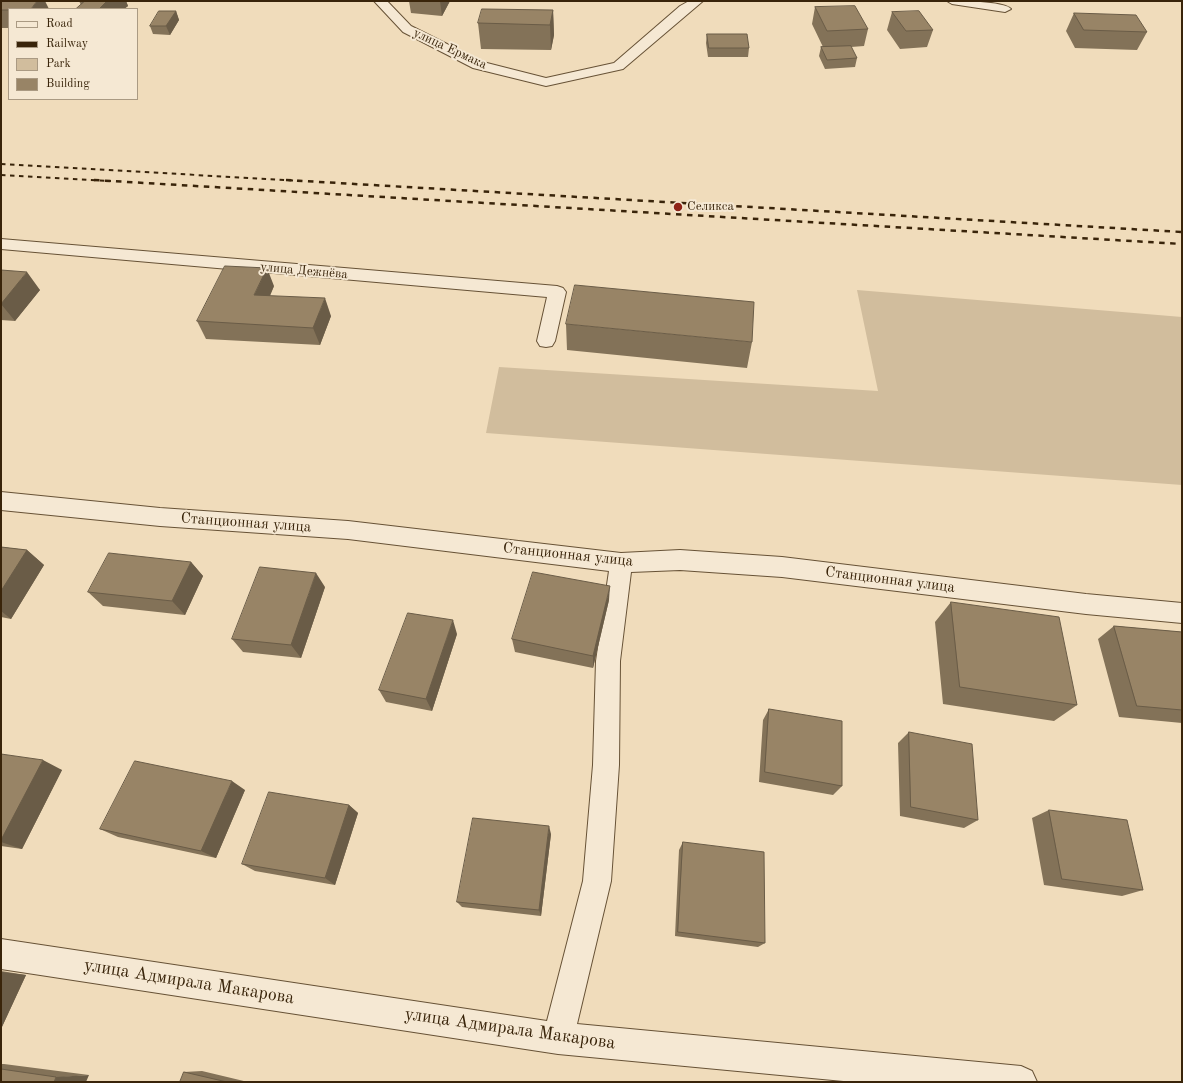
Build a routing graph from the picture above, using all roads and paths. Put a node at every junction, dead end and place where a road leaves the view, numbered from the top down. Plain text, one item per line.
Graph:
1 (380, 1) edge
2 (697, 1) edge
3 (952, 1) edge
4 (1005, 9) dead end
5 (1, 244) edge
6 (546, 340) dead end
7 (1, 501) edge
8 (621, 563) junction
9 (1182, 613) edge
10 (1, 954) edge
11 (558, 1038) junction
12 (1021, 1082) edge

1 - 2 street, улица Ермака
3 - 4 lane
5 - 6 street, улица Дежнёва
7 - 8 street, Станционная улица
8 - 9 street, Станционная улица
8 - 11 street
10 - 11 street, улица Адмирала Макарова
11 - 12 street, улица Адмирала Макарова

